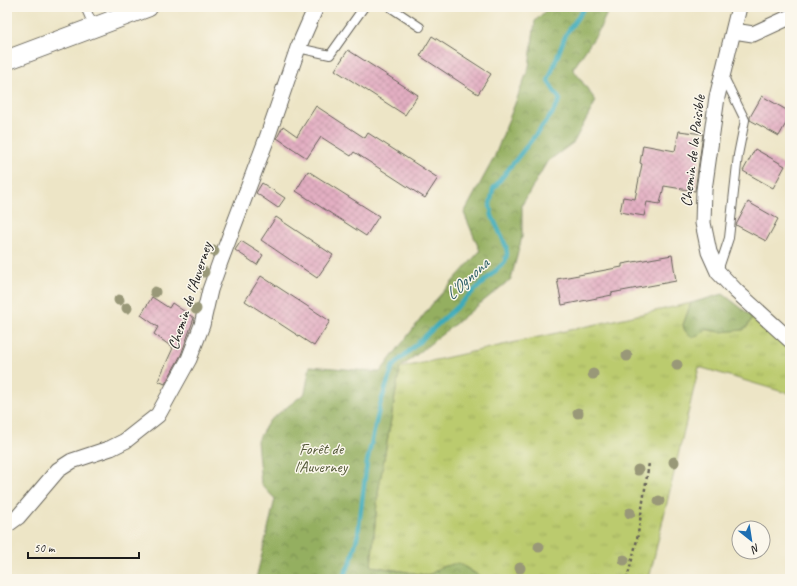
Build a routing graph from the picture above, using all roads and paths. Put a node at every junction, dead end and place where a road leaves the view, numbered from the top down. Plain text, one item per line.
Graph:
1 (85, 7) edge
2 (148, 7) edge
3 (316, 7) edge
4 (364, 7) edge
5 (390, 7) edge
6 (739, 7) edge
7 (790, 17) edge
8 (94, 27) junction
9 (420, 27) dead end
10 (734, 31) junction
11 (298, 48) junction
12 (7, 60) edge
13 (722, 74) junction
14 (722, 277) junction
15 (790, 340) edge
16 (649, 463) dead end
17 (7, 525) edge
18 (627, 579) edge

1 - 8 lane
2 - 8 street
3 - 11 street, Chemin de l'Auverney
4 - 11 lane
5 - 9 lane
6 - 10 street, Chemin de la Paisible
7 - 10 street
8 - 12 street
10 - 13 street, Chemin de la Paisible
11 - 17 street, Chemin de l'Auverney
13 - 14 street, Chemin de la Paisible
13 - 14 lane
14 - 15 street, Chemin de la Paisible
16 - 18 path

